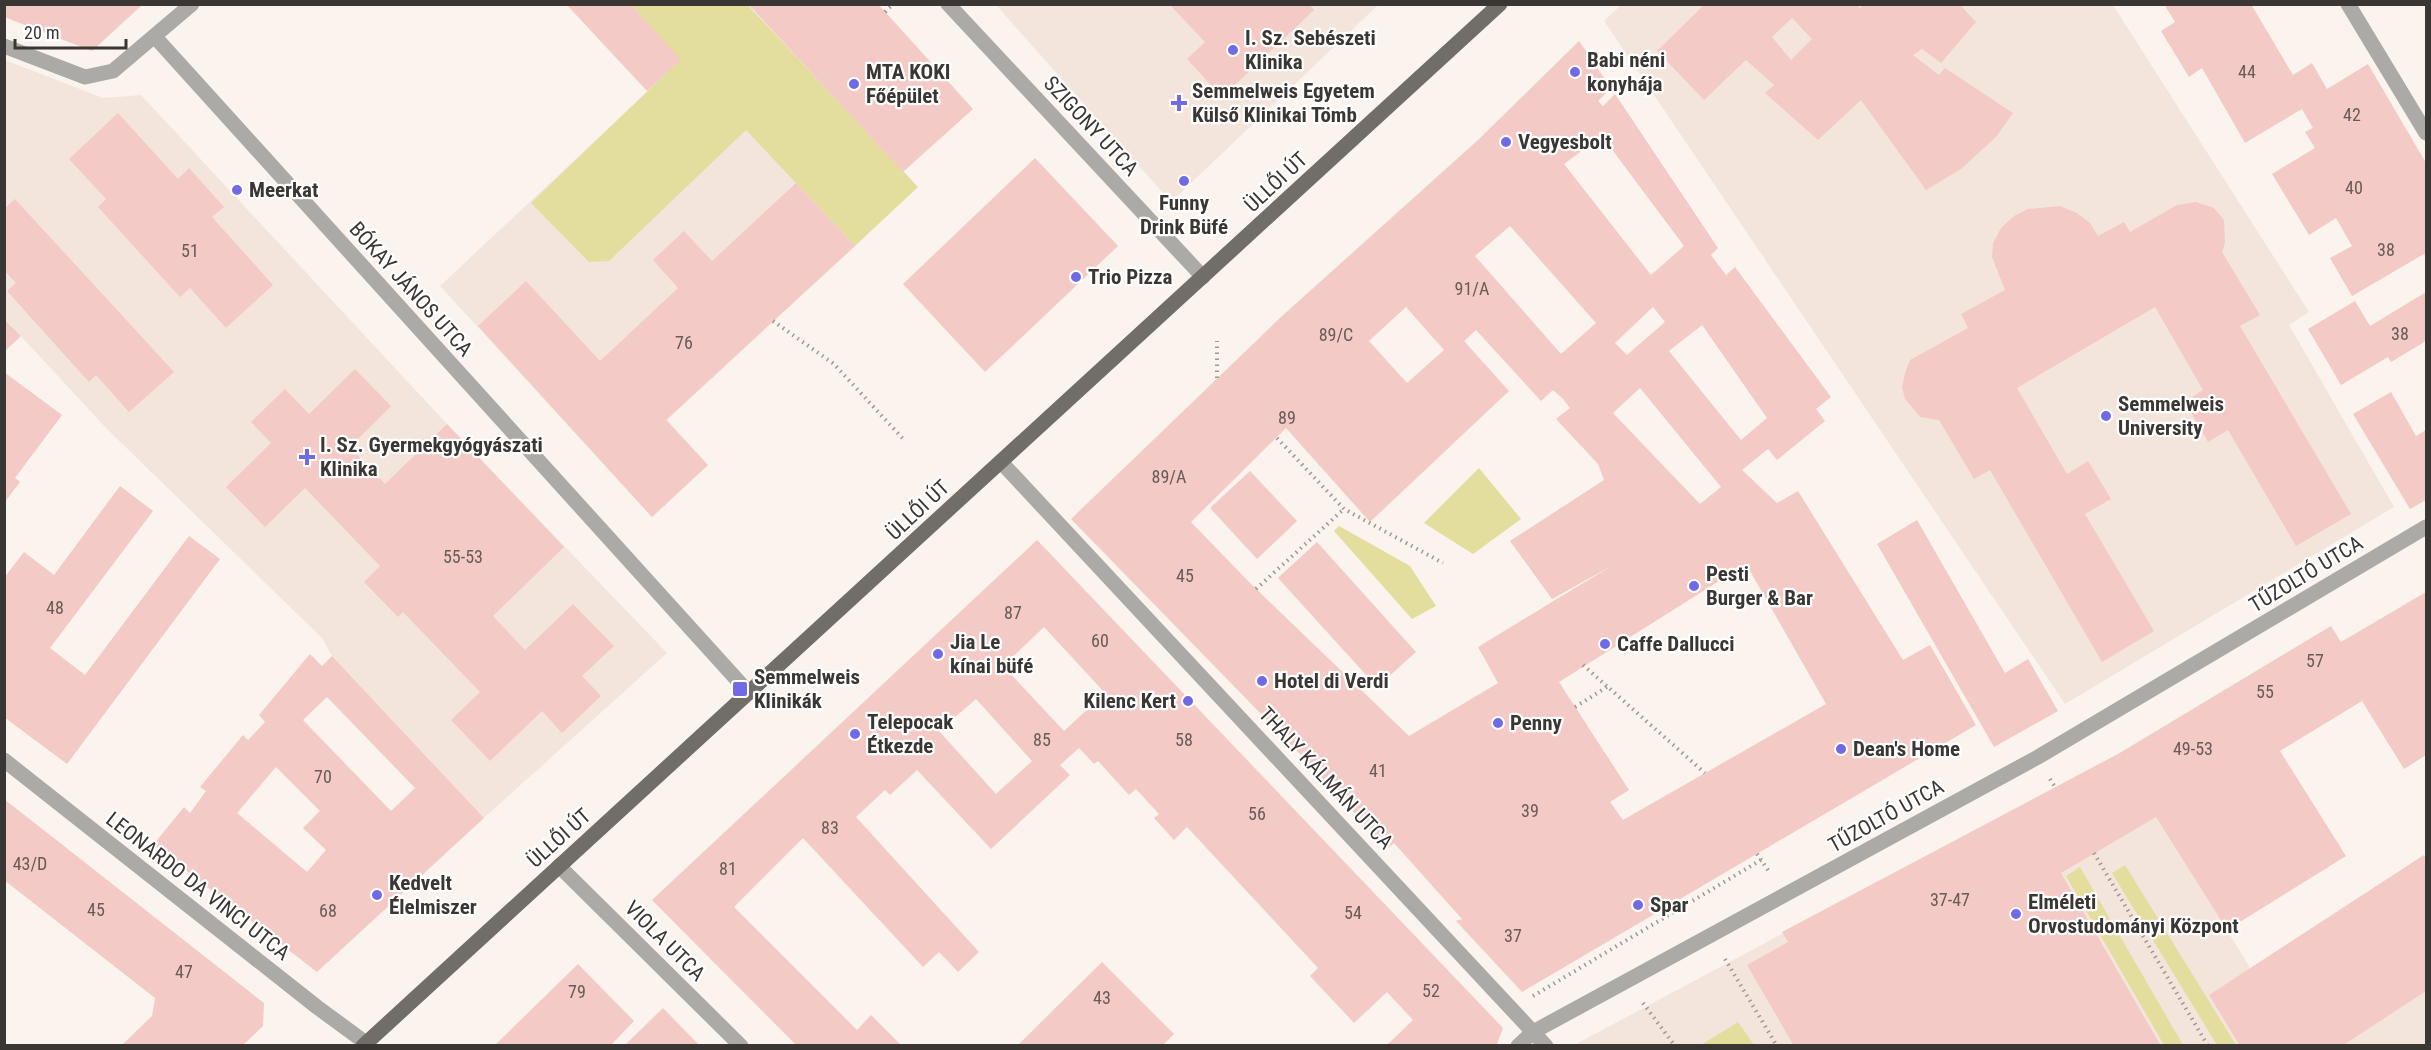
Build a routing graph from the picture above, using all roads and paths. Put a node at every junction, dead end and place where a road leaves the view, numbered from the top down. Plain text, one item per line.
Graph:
1 (192, 4) edge
2 (893, 4) edge
3 (948, 4) edge
4 (1500, 4) edge
5 (2348, 4) edge
6 (885, 12) dead end
7 (156, 38) junction
8 (4, 46) edge
9 (2427, 133) edge
10 (1203, 277) junction
11 (773, 321) dead end
12 (1218, 341) dead end
13 (1217, 378) dead end
14 (1277, 438) dead end
15 (905, 441) dead end
16 (1001, 462) junction
17 (1344, 509) junction
18 (2427, 527) edge
19 (1443, 563) dead end
20 (1256, 589) dead end
21 (1583, 665) dead end
22 (1607, 687) junction
23 (749, 693) junction
24 (1575, 707) dead end
25 (4, 760) edge
26 (1705, 773) dead end
27 (2094, 853) dead end
28 (1761, 860) dead end
29 (559, 866) junction
30 (1710, 936) junction
31 (1537, 993) dead end
32 (1651, 1015) dead end
33 (1533, 1032) junction
34 (365, 1044) edge
35 (741, 1046) edge
36 (1518, 1046) edge
37 (1546, 1046) edge
38 (1675, 1046) edge
39 (1777, 1046) edge
40 (2208, 1046) edge

1 - 7 street
2 - 6 path
3 - 10 street, SZIGONY UTCA
4 - 10 main road, ÜLLŐI ÚT
5 - 9 street
7 - 8 street
7 - 23 street, BÓKAY JÁNOS UTCA
10 - 16 main road, ÜLLŐI ÚT
11 - 15 path
12 - 13 path
14 - 17 path
16 - 23 main road, ÜLLŐI ÚT
16 - 33 street, THALY KÁLMÁN UTCA
17 - 19 path
17 - 20 path
18 - 30 street, TŰZOLTÓ UTCA
21 - 22 path
22 - 24 path
22 - 26 path
23 - 29 main road, ÜLLŐI ÚT
25 - 34 street, LEONARDO DA VINCI UTCA
27 - 40 path
28 - 31 path
29 - 34 main road, ÜLLŐI ÚT
29 - 35 street, VIOLA UTCA
30 - 33 street, TŰZOLTÓ UTCA
30 - 39 path
32 - 38 path
33 - 36 street, TŰZOLTÓ UTCA
33 - 37 street, THALY KÁLMÁN UTCA

